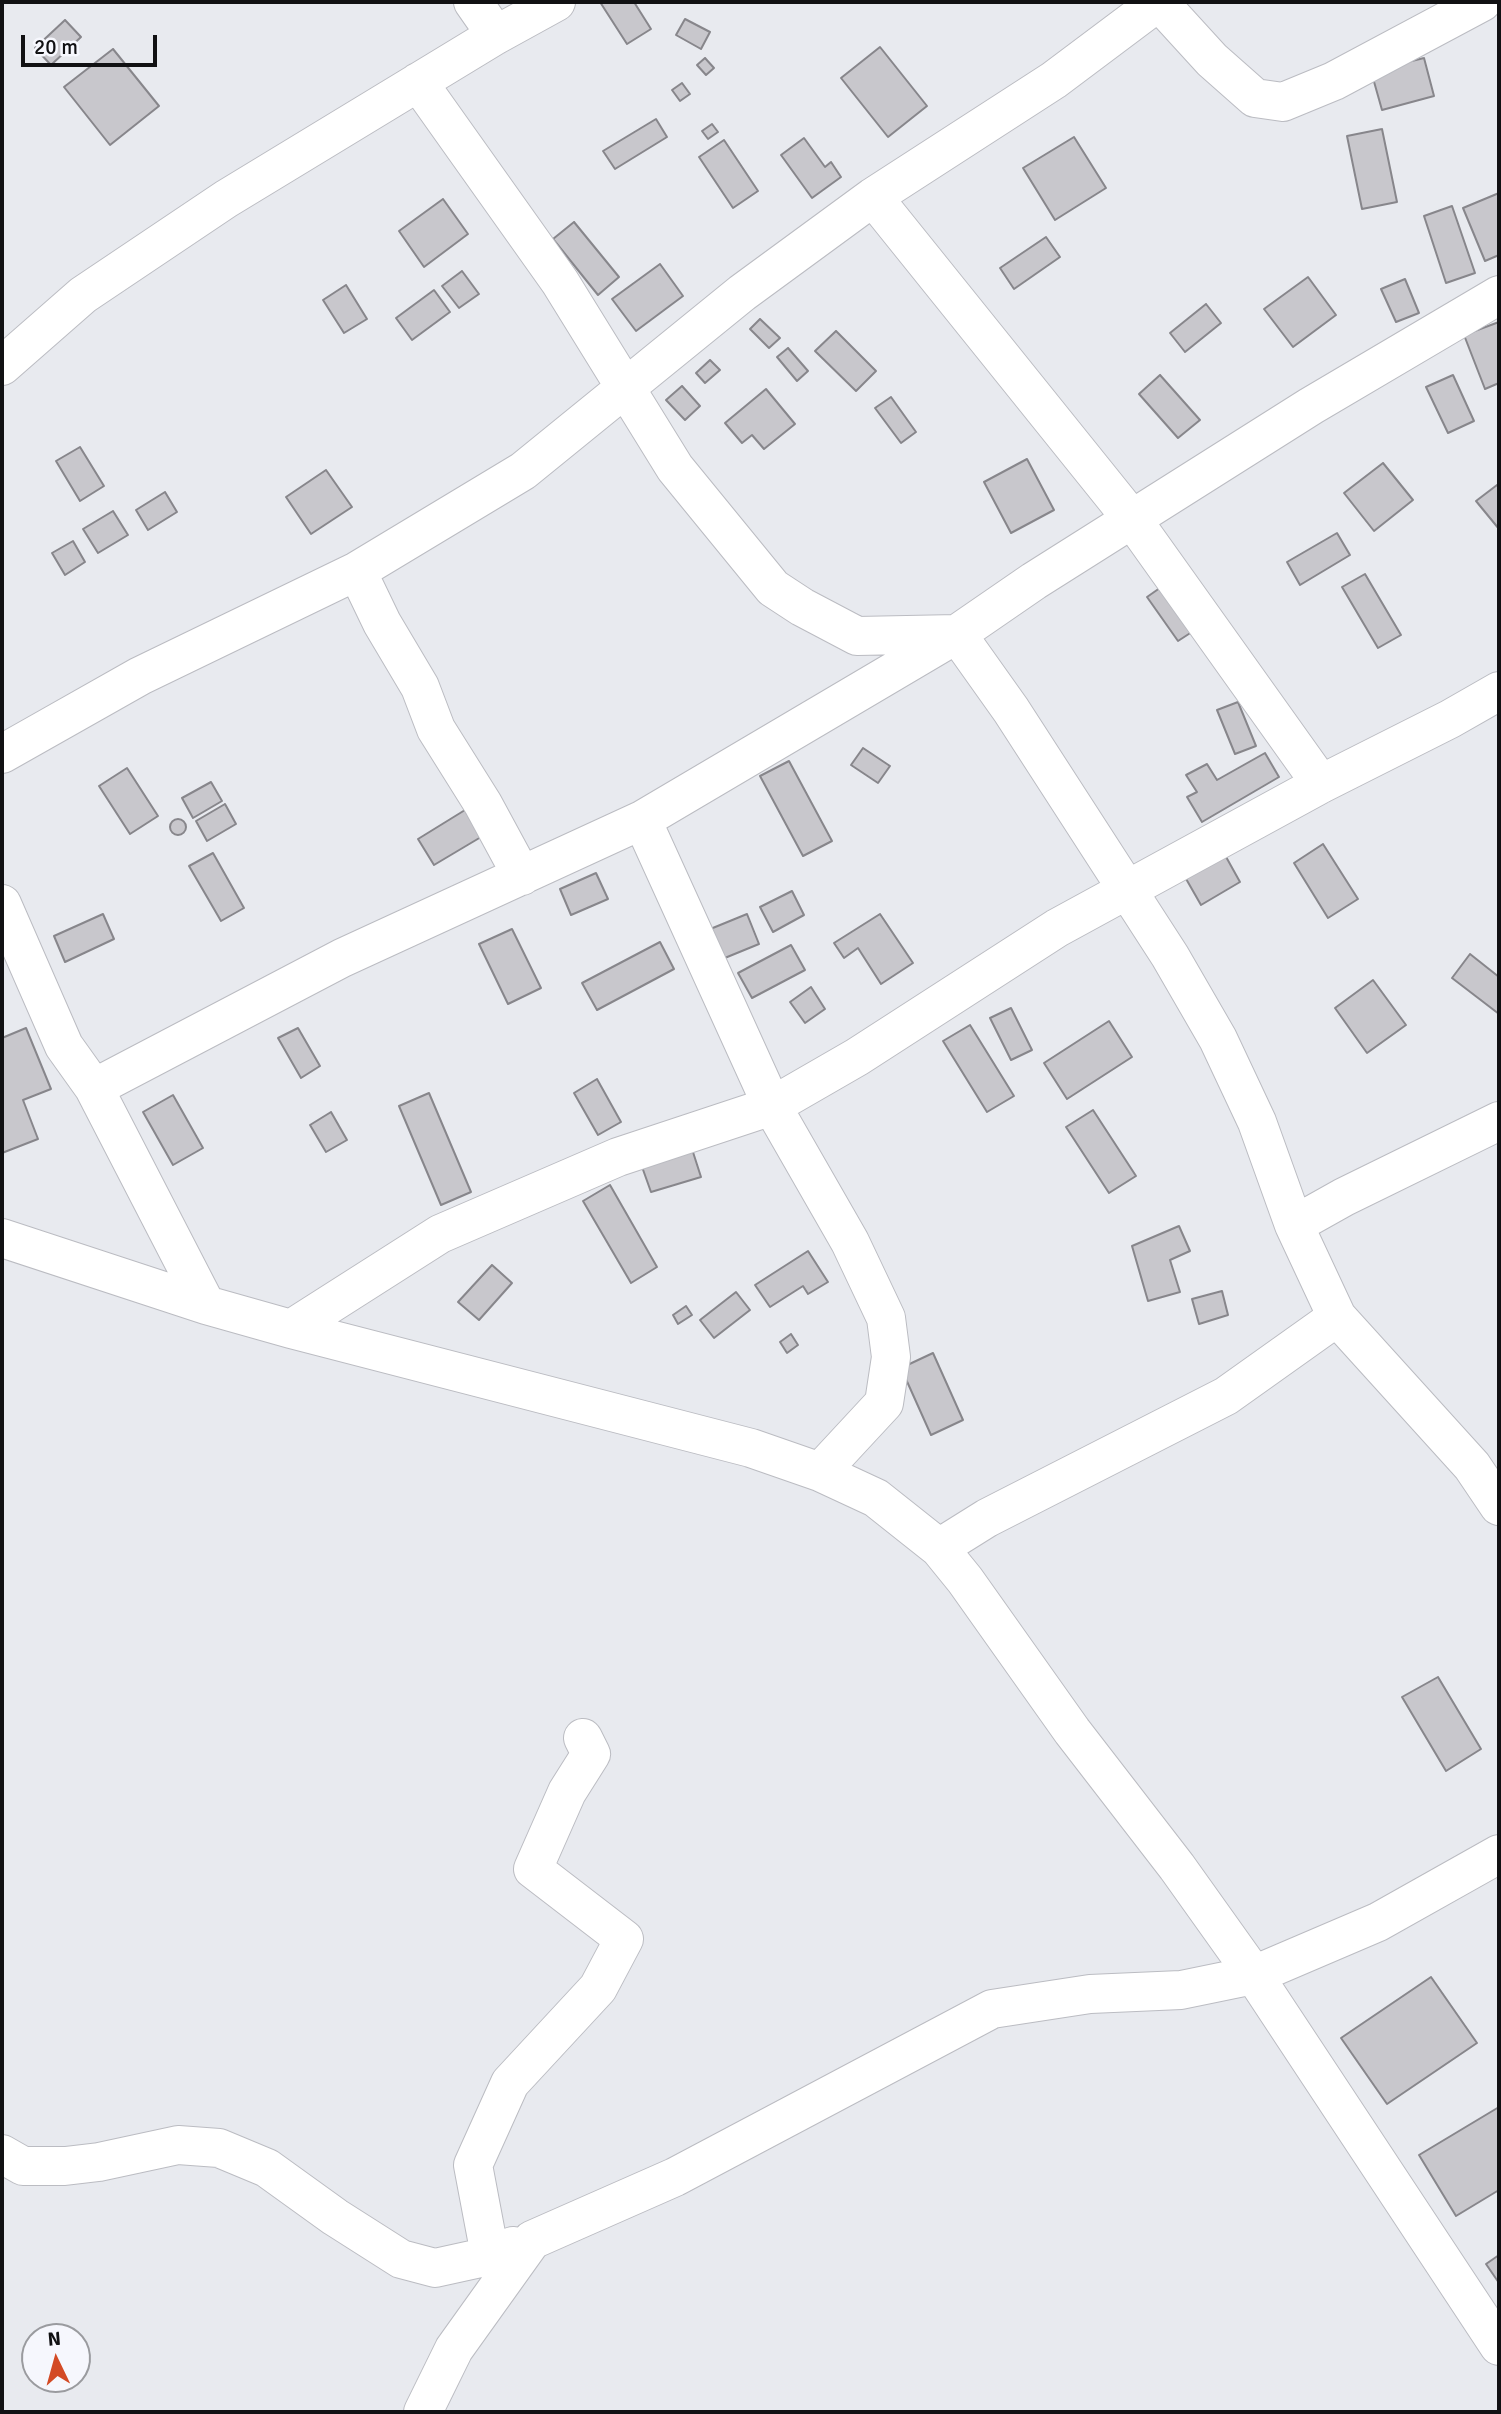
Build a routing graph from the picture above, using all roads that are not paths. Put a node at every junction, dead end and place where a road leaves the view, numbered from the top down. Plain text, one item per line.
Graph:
1 (473, 2) edge
2 (556, 2) edge
3 (1159, 2) edge
4 (1470, 5) edge
5 (496, 34) junction
6 (418, 82) junction
7 (873, 197) junction
8 (1499, 295) edge
9 (2, 366) edge
10 (627, 389) junction
11 (1132, 519) junction
12 (357, 571) junction
13 (957, 634) junction
14 (1499, 691) edge
15 (2, 754) edge
16 (1321, 784) junction
17 (642, 820) junction
18 (522, 876) junction
19 (1128, 890) junction
20 (2, 904) edge
21 (94, 1088) junction
22 (772, 1105) junction
23 (1499, 1121) edge
24 (1294, 1225) junction
25 (2, 1238) edge
26 (206, 1305) junction
27 (1337, 1317) junction
28 (291, 1329) junction
29 (820, 1472) junction
30 (1499, 1506) edge
31 (939, 1548) junction
32 (583, 1738) dead end
33 (1499, 1854) edge
34 (1254, 1975) junction
35 (2, 2154) edge
36 (532, 2240) junction
37 (490, 2255) junction
38 (1499, 2346) edge
39 (423, 2412) edge

1 - 5 street
2 - 5 street
3 - 4 street
3 - 7 street
5 - 6 street
6 - 9 street
6 - 10 street
7 - 10 street
7 - 11 street
8 - 11 street
10 - 12 street
10 - 13 street
11 - 13 street
11 - 16 street
12 - 15 street
12 - 18 street
13 - 17 street
13 - 19 street
14 - 16 street
16 - 19 street
17 - 18 street
17 - 22 street
18 - 21 street
19 - 22 street
19 - 24 street
20 - 21 street
21 - 26 street
22 - 28 street
22 - 29 street
23 - 24 street
24 - 27 street
25 - 26 street
26 - 28 street
27 - 30 street
27 - 31 street
28 - 29 street
29 - 31 street
31 - 34 street
32 - 37 street
33 - 34 street
34 - 36 street
34 - 38 street
35 - 37 street
36 - 37 street
36 - 39 street

